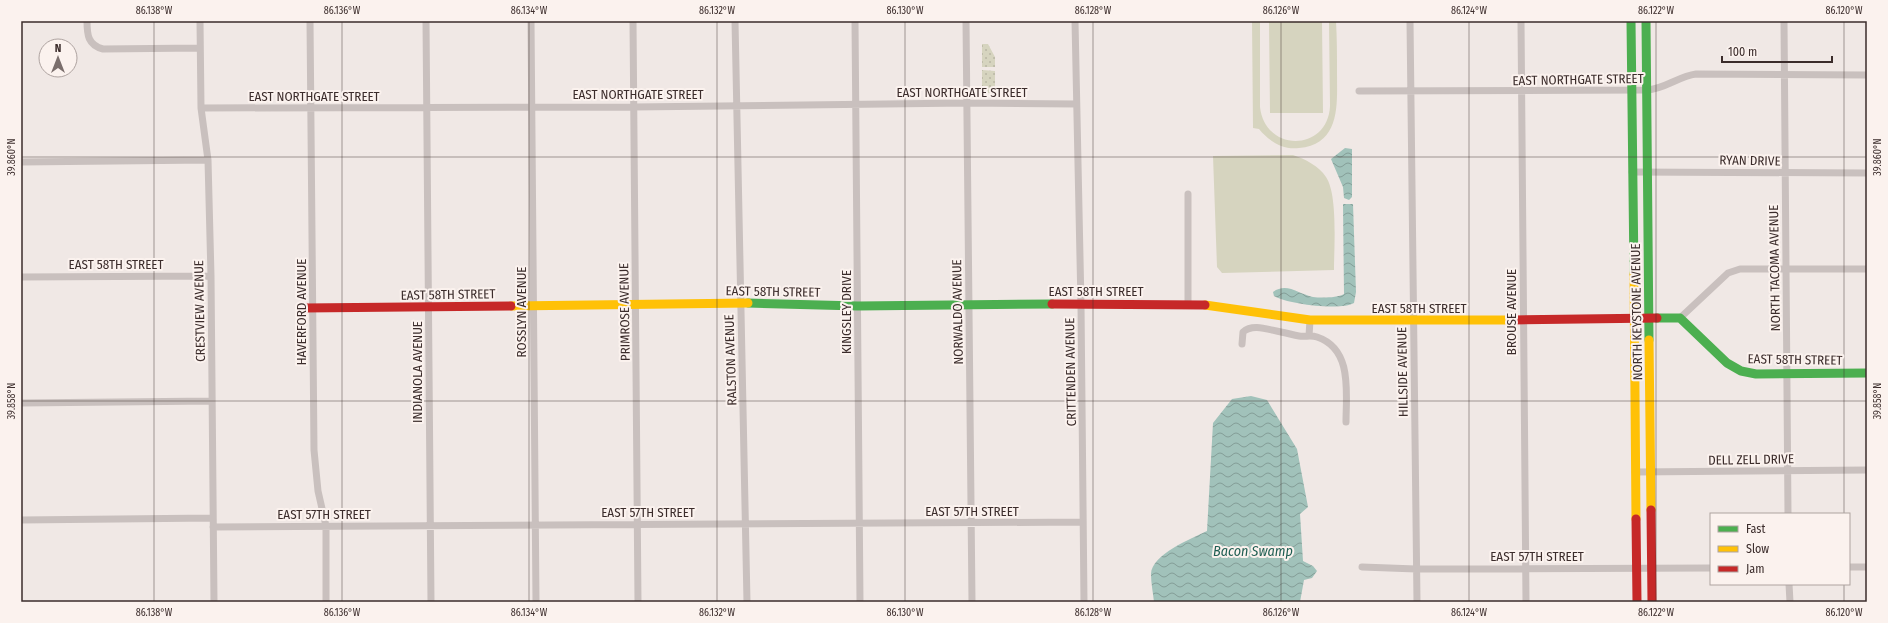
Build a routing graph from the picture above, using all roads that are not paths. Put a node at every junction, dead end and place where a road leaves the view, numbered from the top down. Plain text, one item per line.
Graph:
1 (87, 21) edge
2 (200, 21) edge
3 (310, 21) edge
4 (426, 21) edge
5 (531, 21) edge
6 (633, 21) edge
7 (735, 21) edge
8 (855, 21) edge
9 (966, 21) edge
10 (1075, 21) edge
11 (1410, 21) edge
12 (1521, 21) edge
13 (1631, 21) edge
14 (1646, 21) edge
15 (1784, 21) edge
16 (200, 48) junction
17 (1784, 75) junction
18 (1867, 75) edge
19 (1647, 90) junction
20 (1359, 91) dead end
21 (1631, 91) junction
22 (1411, 92) junction
23 (1522, 92) junction
24 (967, 103) junction
25 (1076, 104) junction
26 (856, 105) junction
27 (532, 106) junction
28 (736, 106) junction
29 (427, 107) junction
30 (634, 107) junction
31 (201, 108) junction
32 (311, 108) junction
33 (208, 160) junction
34 (21, 162) edge
35 (1632, 172) junction
36 (1648, 172) junction
37 (1785, 172) junction
38 (1867, 173) edge
39 (1188, 194) dead end
40 (1786, 269) junction
41 (1867, 269) edge
42 (211, 276) junction
43 (21, 277) edge
44 (740, 303) junction
45 (636, 304) junction
46 (969, 304) junction
47 (1188, 304) junction
48 (1081, 305) junction
49 (533, 306) junction
50 (858, 306) junction
51 (429, 307) junction
52 (309, 308) junction
53 (1680, 318) junction
54 (1634, 319) junction
55 (1650, 319) junction
56 (1310, 320) junction
57 (1523, 320) junction
58 (1413, 321) junction
59 (1309, 336) junction
60 (1242, 344) dead end
61 (1788, 373) junction
62 (1867, 373) edge
63 (212, 401) junction
64 (21, 403) edge
65 (1346, 422) dead end
66 (1867, 470) edge
67 (1788, 471) junction
68 (1635, 472) junction
69 (1651, 472) junction
70 (1788, 513) edge
71 (213, 518) junction
72 (21, 520) edge
73 (1083, 522) junction
74 (859, 523) junction
75 (971, 523) junction
76 (638, 524) junction
77 (746, 524) junction
78 (536, 525) junction
79 (326, 526) junction
80 (431, 526) junction
81 (214, 527) junction
82 (1362, 567) dead end
83 (1850, 567) edge
84 (1867, 567) edge
85 (1526, 568) junction
86 (1636, 568) junction
87 (1652, 568) junction
88 (1710, 568) edge
89 (1416, 569) junction
90 (1789, 585) edge
91 (214, 602) edge
92 (326, 602) edge
93 (431, 602) edge
94 (536, 602) edge
95 (638, 602) edge
96 (747, 602) edge
97 (860, 602) edge
98 (972, 602) edge
99 (1084, 602) edge
100 (1416, 602) edge
101 (1526, 602) edge
102 (1637, 602) edge
103 (1652, 602) edge
104 (1790, 602) edge

1 - 16 street
2 - 16 street, CRESTVIEW AVENUE
3 - 32 street, HAVERFORD AVENUE
4 - 29 street, INDIANOLA AVENUE
5 - 27 street, ROSSLYN AVENUE
6 - 30 street, PRIMROSE AVENUE
7 - 28 street, RALSTON AVENUE
8 - 26 street, KINGSLEY DRIVE
9 - 24 street, NORWALDO AVENUE
10 - 25 street, CRITTENDEN AVENUE
11 - 22 street, HILLSIDE AVENUE
12 - 23 street, BROUSE AVENUE
13 - 21 street, NORTH KEYSTONE AVENUE
14 - 19 street, NORTH KEYSTONE AVENUE
15 - 17 street, NORTH TACOMA AVENUE
16 - 31 street, CRESTVIEW AVENUE
17 - 18 street, EAST NORTHGATE STREET
17 - 19 street, EAST NORTHGATE STREET
17 - 37 street, NORTH TACOMA AVENUE
19 - 21 street, EAST NORTHGATE STREET
19 - 36 street, NORTH KEYSTONE AVENUE
20 - 22 street, EAST NORTHGATE STREET
21 - 23 street, EAST NORTHGATE STREET
21 - 35 street, NORTH KEYSTONE AVENUE
22 - 23 street, EAST NORTHGATE STREET
22 - 58 street, HILLSIDE AVENUE
23 - 57 street, BROUSE AVENUE
24 - 25 street, EAST NORTHGATE STREET
24 - 26 street, EAST NORTHGATE STREET
24 - 46 street, NORWALDO AVENUE
25 - 48 street, CRITTENDEN AVENUE
26 - 28 street, EAST NORTHGATE STREET
26 - 50 street, KINGSLEY DRIVE
27 - 29 street, EAST NORTHGATE STREET
27 - 30 street, EAST NORTHGATE STREET
27 - 49 street, ROSSLYN AVENUE
28 - 30 street, EAST NORTHGATE STREET
28 - 44 street, RALSTON AVENUE
29 - 32 street, EAST NORTHGATE STREET
29 - 51 street, INDIANOLA AVENUE
30 - 45 street, PRIMROSE AVENUE
31 - 32 street, EAST NORTHGATE STREET
31 - 33 street, CRESTVIEW AVENUE
32 - 52 street, HAVERFORD AVENUE
33 - 34 street
33 - 42 street, CRESTVIEW AVENUE
35 - 36 street, RYAN DRIVE
35 - 54 street, NORTH KEYSTONE AVENUE
36 - 37 street, RYAN DRIVE
36 - 55 street, NORTH KEYSTONE AVENUE
37 - 38 street, RYAN DRIVE
37 - 40 street, NORTH TACOMA AVENUE
39 - 47 street
40 - 41 street
40 - 53 street
40 - 61 street, NORTH TACOMA AVENUE
42 - 43 street, EAST 58TH STREET
42 - 63 street, CRESTVIEW AVENUE
44 - 45 street, EAST 58TH STREET
44 - 50 street, EAST 58TH STREET
44 - 77 street, RALSTON AVENUE
45 - 49 street, EAST 58TH STREET
45 - 76 street, PRIMROSE AVENUE
46 - 48 street, EAST 58TH STREET
46 - 50 street, EAST 58TH STREET
46 - 75 street, NORWALDO AVENUE
47 - 48 street, EAST 58TH STREET
47 - 56 street, EAST 58TH STREET
48 - 73 street, CRITTENDEN AVENUE
49 - 51 street, EAST 58TH STREET
49 - 78 street, ROSSLYN AVENUE
50 - 74 street, KINGSLEY DRIVE
51 - 52 street, EAST 58TH STREET
51 - 80 street, INDIANOLA AVENUE
52 - 79 street, HAVERFORD AVENUE
53 - 55 street, EAST 58TH STREET
53 - 61 street, EAST 58TH STREET
54 - 55 street, EAST 58TH STREET
54 - 57 street, EAST 58TH STREET
54 - 68 street, NORTH KEYSTONE AVENUE
55 - 69 street, NORTH KEYSTONE AVENUE
56 - 58 street, EAST 58TH STREET
56 - 59 street
57 - 58 street, EAST 58TH STREET
57 - 85 street, BROUSE AVENUE
58 - 89 street, HILLSIDE AVENUE
59 - 60 street
59 - 65 street
61 - 62 street, EAST 58TH STREET
61 - 67 street, NORTH TACOMA AVENUE
63 - 64 street
63 - 71 street, CRESTVIEW AVENUE
66 - 67 street, DELL ZELL DRIVE
67 - 69 street, DELL ZELL DRIVE
67 - 70 street, NORTH TACOMA AVENUE
68 - 69 street, DELL ZELL DRIVE
68 - 86 street, NORTH KEYSTONE AVENUE
69 - 87 street, NORTH KEYSTONE AVENUE
71 - 72 street
71 - 81 street, CRESTVIEW AVENUE
73 - 75 street, EAST 57TH STREET
73 - 99 street, CRITTENDEN AVENUE
74 - 75 street, EAST 57TH STREET
74 - 77 street, EAST 57TH STREET
74 - 97 street, KINGSLEY DRIVE
75 - 98 street, NORWALDO AVENUE
76 - 77 street, EAST 57TH STREET
76 - 78 street, EAST 57TH STREET
76 - 95 street, PRIMROSE AVENUE
77 - 96 street, RALSTON AVENUE
78 - 80 street, EAST 57TH STREET
78 - 94 street, ROSSLYN AVENUE
79 - 80 street, EAST 57TH STREET
79 - 81 street, EAST 57TH STREET
79 - 92 street, HAVERFORD AVENUE
80 - 93 street, INDIANOLA AVENUE
81 - 91 street, CRESTVIEW AVENUE
82 - 89 street, EAST 57TH STREET
83 - 84 street
85 - 86 street, EAST 57TH STREET
85 - 89 street, EAST 57TH STREET
85 - 101 street, BROUSE AVENUE
86 - 87 street, EAST 57TH STREET
86 - 102 street, NORTH KEYSTONE AVENUE
87 - 88 street, EAST 57TH STREET
87 - 103 street, NORTH KEYSTONE AVENUE
89 - 100 street, HILLSIDE AVENUE
90 - 104 street

